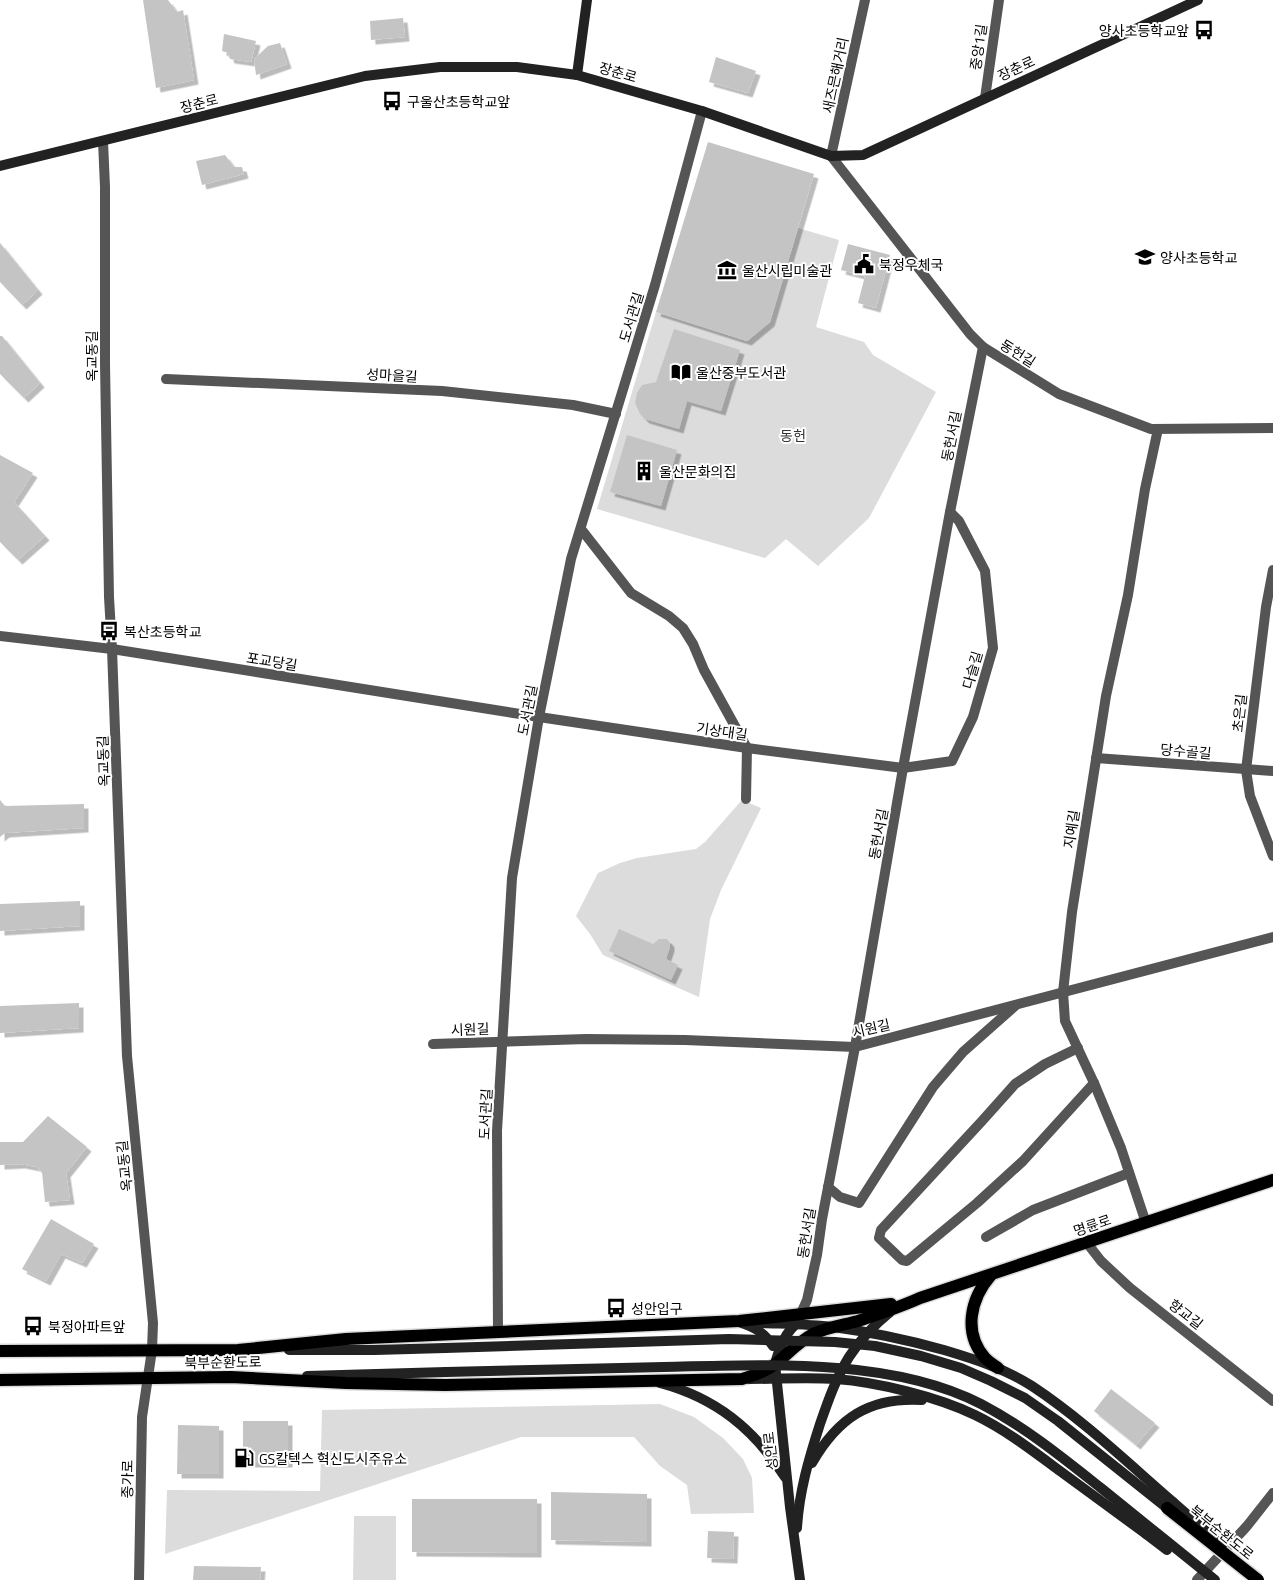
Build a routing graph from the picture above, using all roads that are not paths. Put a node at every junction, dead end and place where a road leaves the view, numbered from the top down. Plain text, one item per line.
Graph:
1 (587, 0) edge
2 (865, 0) edge
3 (999, 0) edge
4 (1198, 0) edge
5 (577, 75) junction
6 (985, 98) junction
7 (702, 111) junction
8 (103, 141) junction
9 (831, 156) junction
10 (0, 166) edge
11 (983, 347) junction
12 (166, 379) dead end
13 (616, 414) junction
14 (1273, 428) edge
15 (1158, 429) junction
16 (950, 512) junction
17 (581, 529) junction
18 (1273, 570) edge
19 (0, 636) edge
20 (112, 649) junction
21 (538, 717) junction
22 (746, 748) junction
23 (1096, 758) junction
24 (903, 768) junction
25 (1246, 770) junction
26 (1273, 771) edge
27 (746, 799) dead end
28 (1273, 856) edge
29 (1273, 937) edge
30 (1063, 992) junction
31 (1018, 1004) junction
32 (503, 1042) junction
33 (433, 1044) dead end
34 (855, 1047) junction
35 (1078, 1048) junction
36 (1094, 1083) junction
37 (1129, 1173) junction
38 (1273, 1180) edge
39 (828, 1187) junction
40 (1146, 1223) junction
41 (986, 1237) dead end
42 (1087, 1243) junction
43 (991, 1275) junction
44 (920, 1298) junction
45 (892, 1310) junction
46 (798, 1319) junction
47 (739, 1322) junction
48 (831, 1326) junction
49 (498, 1332) junction
50 (868, 1332) junction
51 (152, 1350) junction
52 (238, 1350) junction
53 (0, 1351) edge
54 (775, 1364) junction
55 (998, 1368) junction
56 (238, 1378) junction
57 (146, 1379) junction
58 (742, 1379) junction
59 (776, 1379) junction
60 (837, 1379) junction
61 (0, 1380) edge
62 (652, 1381) junction
63 (1273, 1401) edge
64 (948, 1404) junction
65 (787, 1480) junction
66 (802, 1487) junction
67 (1273, 1493) edge
68 (1170, 1505) junction
69 (1148, 1531) junction
70 (796, 1548) junction
71 (139, 1580) edge
72 (800, 1580) edge
73 (1197, 1580) edge
74 (1208, 1580) edge
75 (1215, 1580) edge
76 (1258, 1580) edge
77 (1262, 1580) edge

1 - 5 main road
2 - 9 street, 새즈믄해거리
3 - 6 street, 중앙1길
4 - 6 main road, 장춘로
5 - 7 main road, 장춘로
5 - 8 main road, 장춘로
6 - 9 main road, 장춘로
7 - 9 main road, 장춘로
7 - 13 street, 도서관길
8 - 10 main road, 장춘로
8 - 20 street, 옥교동길
9 - 11 street, 동헌길
11 - 15 street, 동헌길
11 - 16 street, 동헌서길
12 - 13 street, 성마을길
13 - 17 street, 도서관길
14 - 15 street, 동헌길
15 - 23 street, 지예길
16 - 24 street, 동헌서길
16 - 24 street, 다슬길
17 - 21 street, 도서관길
17 - 22 street
18 - 25 street, 초은길
19 - 20 street, 포교당길
20 - 21 street, 포교당길
20 - 51 street, 옥교동길
21 - 22 street, 기상대길
21 - 32 street, 도서관길
22 - 24 street, 기상대길
22 - 27 street
23 - 25 street, 당수골길
23 - 30 street, 지예길
24 - 34 street, 동헌서길
25 - 26 street, 당수골길
25 - 28 street, 초은길
29 - 30 street, 시원길
30 - 31 street, 시원길
30 - 35 street, 지예길
31 - 34 street, 시원길
31 - 39 street
32 - 33 street, 시원길
32 - 34 street, 시원길
32 - 49 street, 도서관길
34 - 39 street, 동헌서길
35 - 36 street, 지예길
35 - 36 street
36 - 37 street, 지예길
37 - 40 street, 지예길
37 - 41 street
38 - 40 main road, 명륜로
39 - 46 street, 동헌서길
40 - 42 main road, 명륜로
42 - 43 main road, 명륜로
42 - 63 street, 향교길
43 - 44 main road, 명륜로
43 - 55 main road
44 - 45 main road
44 - 46 main road
45 - 48 main road
45 - 50 main road
46 - 47 main road
46 - 48 main road
46 - 54 main road, 성안로
47 - 49 main road
47 - 54 main road
48 - 50 main road
48 - 54 main road
49 - 52 main road
50 - 55 main road
50 - 60 main road
51 - 52 main road, 북부순환도로
51 - 53 main road, 북부순환도로
51 - 57 street, 옥교동길
52 - 68 main road, 북부순환도로, bridge
54 - 58 main road
54 - 59 main road, 성안로
55 - 68 main road
56 - 57 main road, 북부순환도로
56 - 62 main road
56 - 69 main road, 북부순환도로, bridge
57 - 61 main road, 북부순환도로
57 - 71 street, 종가로
58 - 59 main road
58 - 62 main road
59 - 60 main road
59 - 65 main road, 성안로
60 - 64 main road
60 - 66 main road
62 - 65 main road
64 - 66 main road
64 - 69 main road
65 - 70 main road, 성안로
66 - 70 main road
67 - 73 street
68 - 76 main road, 북부순환도로, bridge
68 - 77 main road, bridge
69 - 74 main road, bridge
69 - 75 main road, bridge
70 - 72 main road, 성안로

